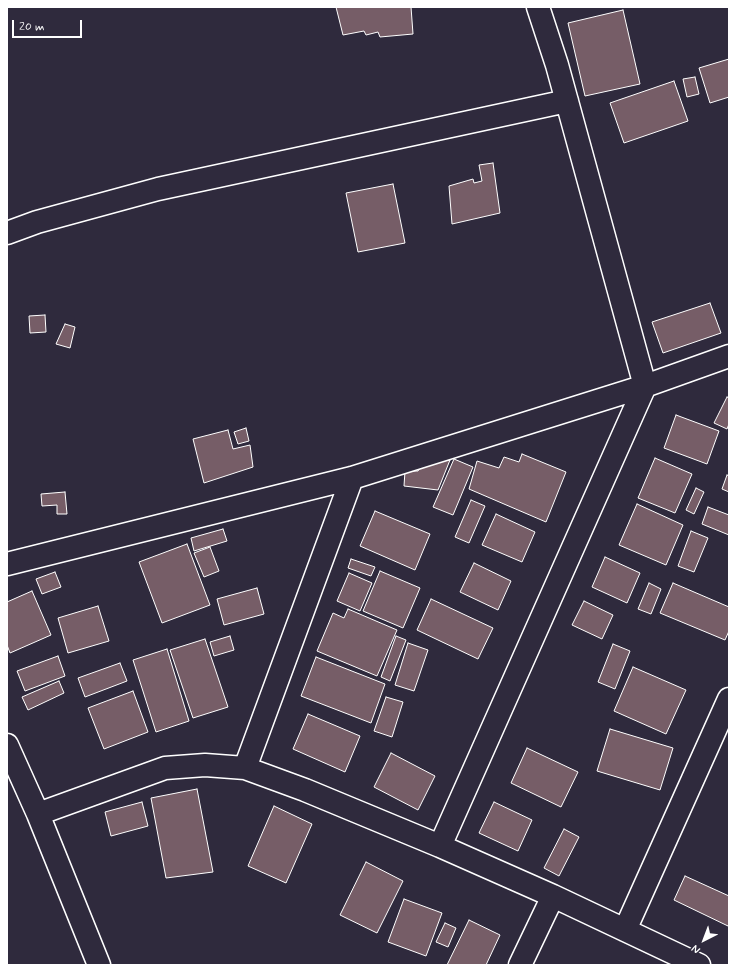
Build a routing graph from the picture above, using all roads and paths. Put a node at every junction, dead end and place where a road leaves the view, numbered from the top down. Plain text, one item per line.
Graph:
1 (542, 8) edge
2 (567, 101) junction
3 (7, 233) edge
4 (729, 356) edge
5 (645, 386) junction
6 (352, 478) junction
7 (7, 564) edge
8 (729, 699) edge
9 (7, 745) edge
10 (245, 768) junction
11 (38, 814) junction
12 (440, 846) junction
13 (553, 896) junction
14 (625, 930) junction
15 (99, 965) edge
16 (520, 965) edge
17 (700, 965) edge

1 - 2 street
2 - 3 street
2 - 5 street
4 - 5 street
5 - 6 street
5 - 12 street
6 - 7 street
6 - 10 street
8 - 14 street
9 - 11 street
10 - 11 street
10 - 12 street
11 - 15 street
12 - 13 street
13 - 14 street
13 - 16 street
14 - 17 street

